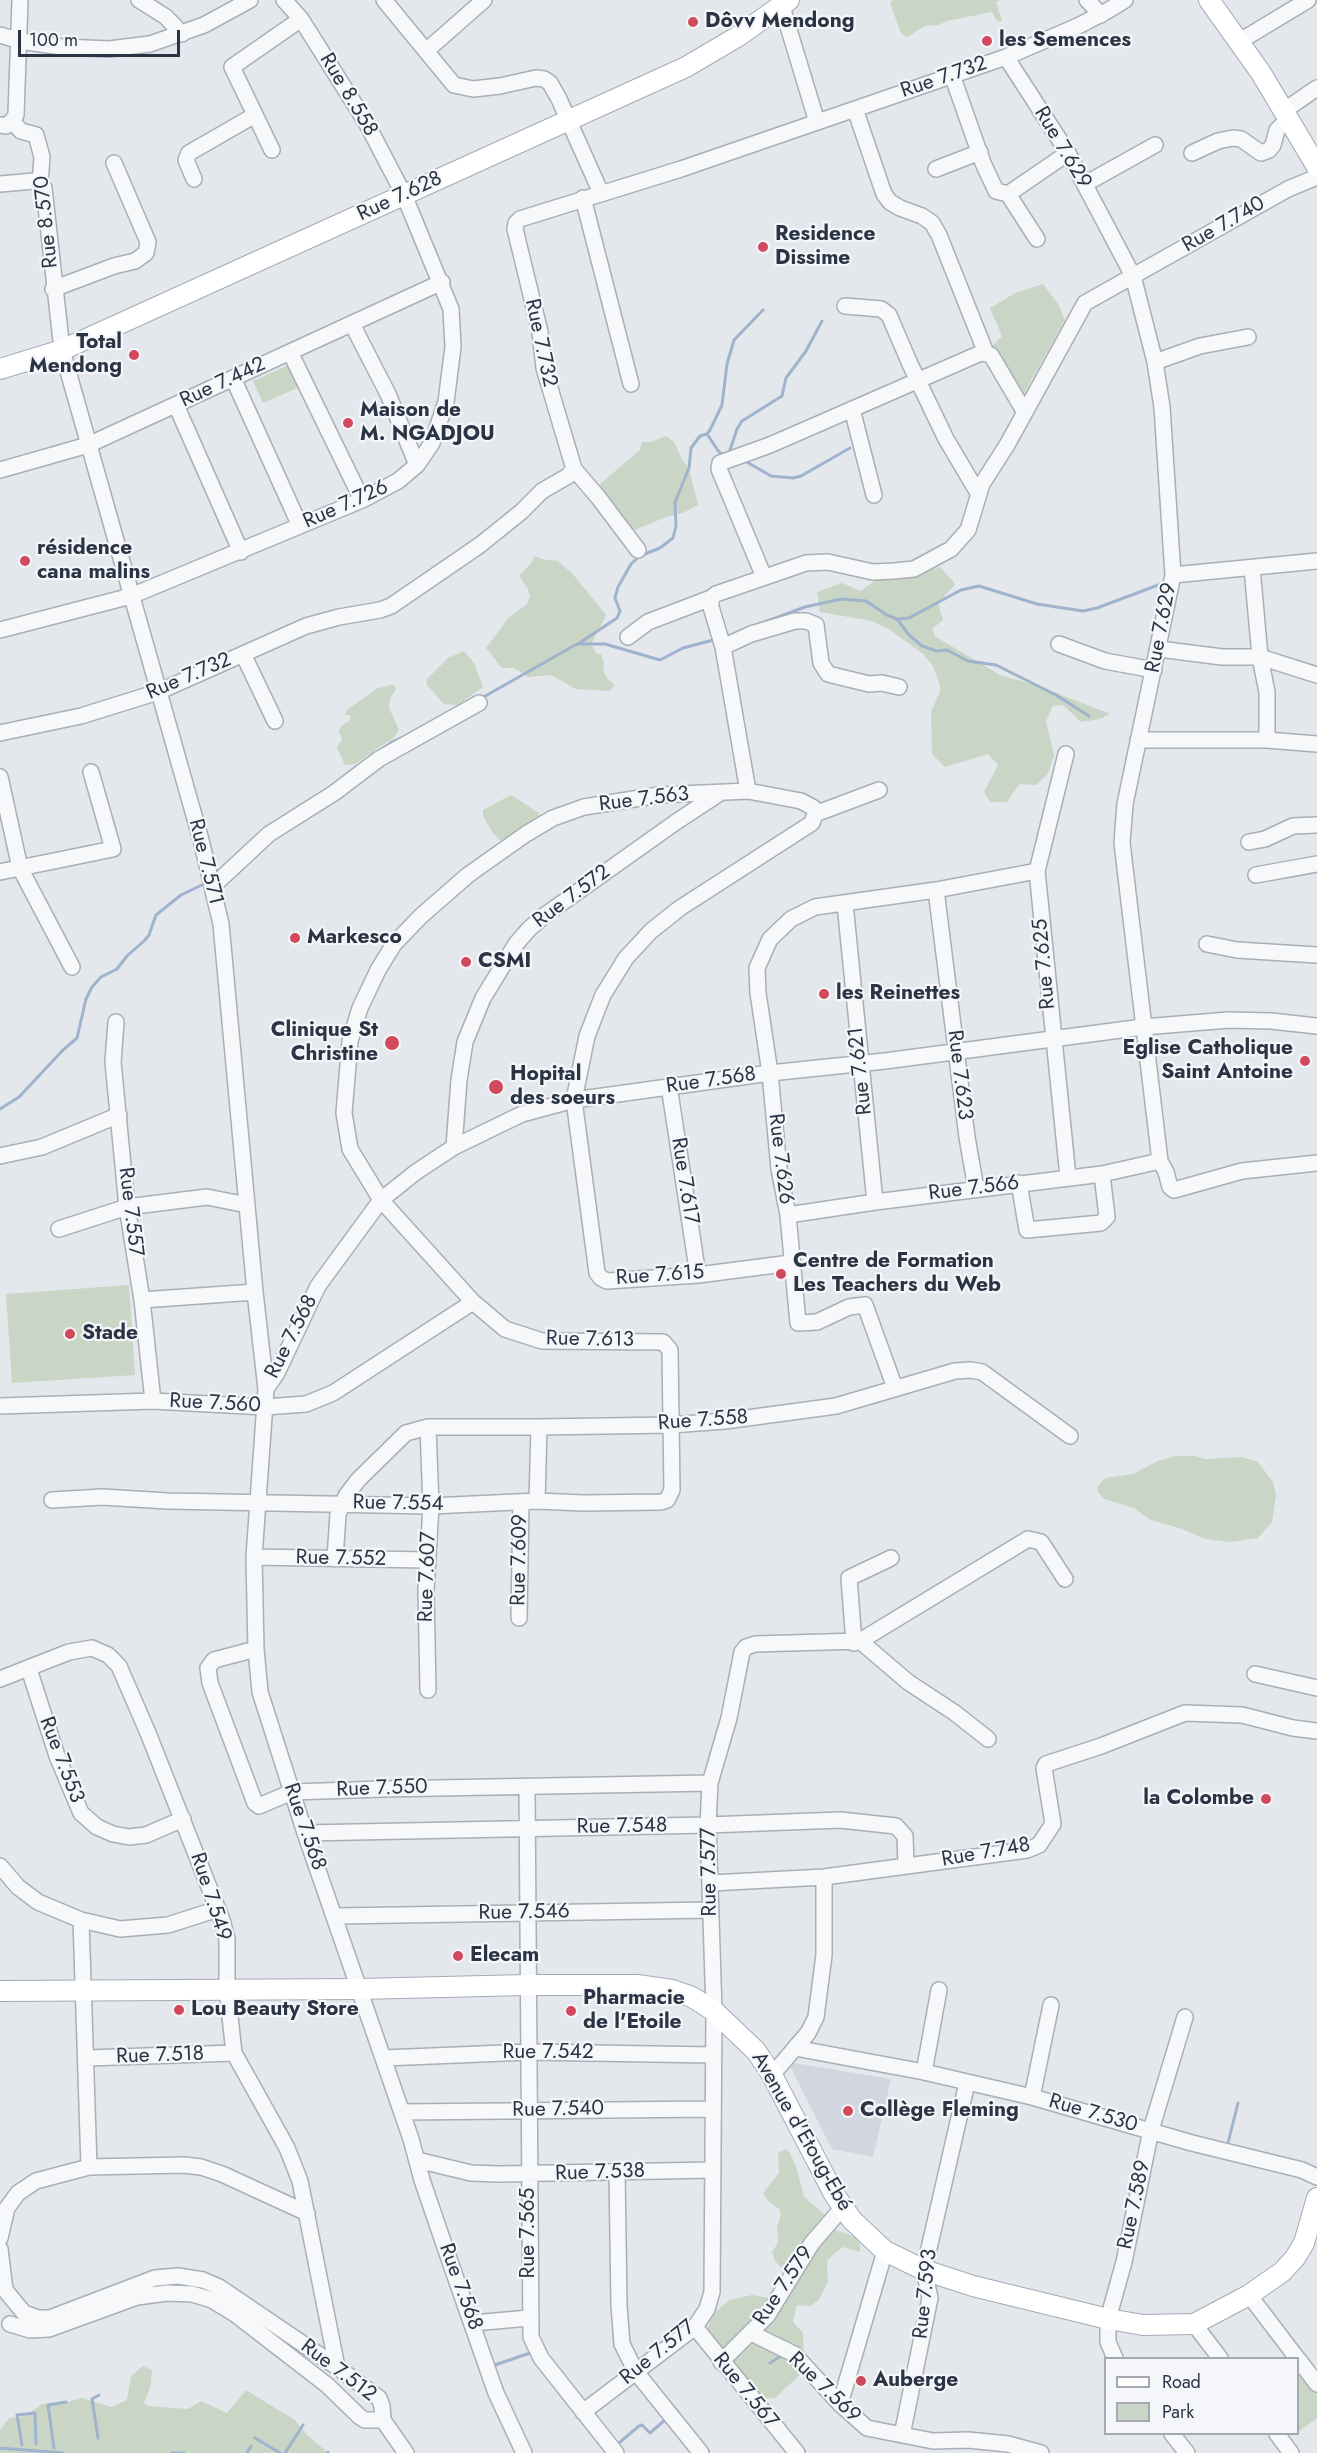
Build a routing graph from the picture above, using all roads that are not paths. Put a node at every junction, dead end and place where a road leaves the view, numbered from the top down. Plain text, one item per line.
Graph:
1 (20, 0) edge
2 (140, 0) edge
3 (250, 0) edge
4 (284, 0) edge
5 (384, 0) edge
6 (484, 0) edge
7 (1087, 0) edge
8 (1125, 0) edge
9 (1209, 0) edge
10 (1308, 0) edge
11 (783, 2) edge
12 (1101, 15) junction
13 (302, 19) junction
14 (182, 34) junction
15 (0, 36) edge
16 (20, 41) junction
17 (1240, 41) junction
18 (426, 51) junction
19 (1006, 57) junction
20 (952, 75) junction
21 (1317, 88) edge
22 (855, 109) junction
23 (1287, 114) junction
24 (255, 115) junction
25 (569, 120) junction
26 (817, 122) junction
27 (6, 123) edge
28 (1155, 145) dead end
29 (272, 150) dead end
30 (980, 152) junction
31 (1068, 153) junction
32 (1192, 153) dead end
33 (114, 163) dead end
34 (1317, 166) edge
35 (936, 169) dead end
36 (1317, 177) edge
37 (194, 179) dead end
38 (40, 183) junction
39 (0, 184) edge
40 (1084, 184) junction
41 (601, 193) junction
42 (1008, 194) junction
43 (404, 195) junction
44 (583, 198) junction
45 (1037, 239) dead end
46 (1133, 276) junction
47 (442, 282) junction
48 (53, 289) junction
49 (845, 306) dead end
50 (352, 324) junction
51 (1248, 337) dead end
52 (62, 350) junction
53 (290, 352) junction
54 (986, 353) junction
55 (1155, 362) junction
56 (0, 369) edge
57 (233, 378) junction
58 (918, 381) junction
59 (631, 384) dead end
60 (176, 405) junction
61 (852, 409) junction
62 (1024, 411) junction
63 (88, 445) junction
64 (417, 465) junction
65 (574, 469) junction
66 (0, 470) edge
67 (978, 494) junction
68 (874, 495) dead end
69 (362, 500) junction
70 (300, 526) junction
71 (638, 550) dead end
72 (241, 552) junction
73 (1317, 561) edge
74 (1252, 568) junction
75 (1173, 575) junction
76 (764, 576) junction
77 (131, 596) junction
78 (711, 598) junction
79 (0, 630) edge
80 (628, 637) dead end
81 (721, 640) junction
82 (1059, 645) dead end
83 (1159, 649) junction
84 (243, 654) junction
85 (1260, 657) junction
86 (1154, 670) junction
87 (1317, 675) edge
88 (898, 687) dead end
89 (158, 692) junction
90 (479, 703) dead end
91 (275, 721) dead end
92 (0, 732) edge
93 (1138, 740) junction
94 (1267, 740) junction
95 (1317, 744) edge
96 (1066, 754) dead end
97 (91, 772) dead end
98 (0, 777) edge
99 (879, 790) dead end
100 (748, 791) junction
101 (721, 793) junction
102 (815, 814) junction
103 (1317, 825) edge
104 (1250, 842) dead end
105 (1317, 864) edge
106 (20, 868) junction
107 (1036, 871) junction
108 (0, 873) edge
109 (1256, 875) dead end
110 (212, 887) junction
111 (936, 890) junction
112 (845, 904) junction
113 (1207, 944) dead end
114 (1317, 955) edge
115 (72, 967) dead end
116 (116, 1022) dead end
117 (1317, 1026) edge
118 (1143, 1028) junction
119 (1052, 1040) junction
120 (957, 1052) junction
121 (860, 1064) junction
122 (770, 1073) junction
123 (669, 1086) junction
124 (574, 1100) junction
125 (119, 1115) junction
126 (454, 1147) junction
127 (0, 1156) edge
128 (1160, 1161) junction
129 (1317, 1163) edge
130 (1102, 1174) junction
131 (1068, 1177) junction
132 (1019, 1183) junction
133 (976, 1189) junction
134 (381, 1200) junction
135 (875, 1202) junction
136 (248, 1205) junction
137 (127, 1207) junction
138 (788, 1215) junction
139 (59, 1229) dead end
140 (791, 1263) junction
141 (698, 1275) junction
142 (255, 1292) junction
143 (142, 1300) junction
144 (473, 1302) junction
145 (895, 1388) junction
146 (266, 1389) junction
147 (153, 1401) junction
148 (0, 1406) edge
149 (265, 1407) junction
150 (671, 1425) junction
151 (428, 1427) junction
152 (539, 1427) junction
153 (1070, 1436) dead end
154 (52, 1500) dead end
155 (529, 1501) junction
156 (257, 1503) junction
157 (342, 1504) junction
158 (431, 1506) junction
159 (254, 1557) junction
160 (891, 1558) dead end
161 (335, 1559) junction
162 (428, 1560) junction
163 (1065, 1579) dead end
164 (519, 1618) dead end
165 (857, 1642) junction
166 (256, 1649) junction
167 (29, 1669) junction
168 (1255, 1674) dead end
169 (0, 1679) edge
170 (1317, 1688) edge
171 (428, 1690) dead end
172 (1317, 1731) edge
173 (988, 1739) dead end
174 (710, 1783) junction
175 (527, 1787) junction
176 (292, 1792) junction
177 (183, 1819) junction
178 (708, 1825) junction
179 (527, 1828) junction
180 (305, 1833) junction
181 (0, 1866) edge
182 (906, 1866) junction
183 (824, 1877) junction
184 (711, 1883) junction
185 (218, 1909) junction
186 (711, 1910) junction
187 (528, 1913) junction
188 (336, 1916) junction
189 (81, 1920) junction
190 (527, 1985) junction
191 (82, 1989) junction
192 (227, 1989) junction
193 (359, 1989) junction
194 (939, 1990) dead end
195 (0, 1991) edge
196 (1051, 2005) dead end
197 (714, 2011) junction
198 (1185, 2017) dead end
199 (795, 2048) junction
200 (529, 2052) junction
201 (234, 2054) junction
202 (713, 2055) junction
203 (87, 2058) junction
204 (384, 2058) junction
205 (924, 2072) junction
206 (772, 2075) junction
207 (967, 2083) junction
208 (1032, 2097) junction
209 (713, 2109) junction
210 (529, 2110) junction
211 (402, 2112) junction
212 (1150, 2130) junction
213 (417, 2160) junction
214 (89, 2167) junction
215 (713, 2170) junction
216 (616, 2172) junction
217 (530, 2175) junction
218 (1317, 2177) edge
219 (1317, 2198) edge
220 (843, 2207) junction
221 (307, 2213) junction
222 (0, 2238) edge
223 (0, 2249) edge
224 (885, 2251) junction
225 (924, 2270) junction
226 (1249, 2295) junction
227 (530, 2318) junction
228 (1108, 2319) junction
229 (473, 2323) junction
230 (10, 2324) dead end
231 (1194, 2324) junction
232 (695, 2327) junction
233 (751, 2333) junction
234 (1115, 2357) edge
235 (1219, 2357) edge
236 (1296, 2357) edge
237 (721, 2362) junction
238 (1299, 2362) edge
239 (337, 2367) junction
240 (636, 2372) junction
241 (1317, 2384) edge
242 (840, 2404) junction
243 (583, 2412) junction
244 (383, 2420) junction
245 (902, 2435) junction
246 (1174, 2435) edge
247 (1278, 2435) edge
248 (406, 2453) edge
249 (524, 2453) edge
250 (616, 2453) edge
251 (701, 2453) edge
252 (797, 2453) edge
253 (1041, 2453) edge
254 (1187, 2453) edge
255 (1292, 2453) edge

1 - 16 street
2 - 14 street
3 - 14 street
4 - 13 street, Rue 8.558
5 - 18 street
6 - 18 street
7 - 12 street
8 - 12 street, Rue 7.732
9 - 17 main road
10 - 17 street
11 - 25 main road, Rue 7.628
11 - 26 street
12 - 19 street, Rue 7.732
13 - 24 street
13 - 43 street, Rue 8.558
14 - 16 street
15 - 16 street
16 - 27 street
17 - 23 main road
18 - 25 street
19 - 20 street, Rue 7.732
19 - 31 street, Rue 7.629
20 - 22 street, Rue 7.732
20 - 30 street
21 - 23 street
22 - 26 street, Rue 7.732
22 - 54 street
23 - 32 street
23 - 34 main road
24 - 29 street
24 - 37 street
25 - 41 street
25 - 43 main road, Rue 7.628
26 - 41 street, Rue 7.732
27 - 38 street, Rue 8.570
28 - 40 street
30 - 35 street
30 - 42 street
31 - 40 street, Rue 7.629
31 - 42 street
33 - 48 street
36 - 46 street, Rue 7.740
38 - 39 street
38 - 48 street, Rue 8.570
40 - 46 street, Rue 7.629
41 - 44 street, Rue 7.732
42 - 45 street
43 - 47 street, Rue 7.726
43 - 52 main road, Rue 7.628
44 - 59 street
44 - 65 street, Rue 7.732
46 - 55 street, Rue 7.629
46 - 62 street, Rue 7.740
47 - 50 street, Rue 7.442
47 - 64 street, Rue 7.726
48 - 52 street, Rue 8.570
49 - 58 street
50 - 53 street, Rue 7.442
50 - 64 street
51 - 55 street
52 - 56 main road, Rue 7.628
52 - 63 street, Rue 7.571
53 - 57 street, Rue 7.442
53 - 69 street
54 - 58 street
54 - 62 street
55 - 75 street, Rue 7.629
57 - 60 street, Rue 7.442
57 - 70 street
58 - 61 street
58 - 67 street
60 - 63 street, Rue 7.442
60 - 72 street
61 - 68 street
61 - 76 street
62 - 67 street, Rue 7.740
63 - 66 street, Rue 7.442
63 - 77 street, Rue 7.571
64 - 69 street, Rue 7.726
65 - 71 street
65 - 84 street, Rue 7.732
67 - 76 street, Rue 7.740
69 - 70 street, Rue 7.726
70 - 72 street, Rue 7.726
72 - 77 street, Rue 7.726
73 - 74 street
74 - 75 street
74 - 85 street
75 - 83 street, Rue 7.629
76 - 78 street, Rue 7.740
77 - 79 street, Rue 7.726
77 - 89 street, Rue 7.571
78 - 80 street, Rue 7.740
78 - 81 street
81 - 88 street
81 - 100 street
82 - 86 street
83 - 85 street
83 - 86 street, Rue 7.629
84 - 89 street, Rue 7.732
84 - 91 street
85 - 87 street
85 - 94 street
86 - 93 street, Rue 7.629
89 - 92 street, Rue 7.732
89 - 110 street, Rue 7.571
90 - 110 street
93 - 94 street
93 - 118 street, Rue 7.629
94 - 95 street
96 - 107 street, Rue 7.625
97 - 106 street
98 - 106 street
99 - 102 street
100 - 101 street, Rue 7.563
100 - 102 street, Rue 7.563
101 - 126 street, Rue 7.572
101 - 134 street, Rue 7.563
102 - 124 street
103 - 104 street
105 - 109 street
106 - 108 street
106 - 115 street
107 - 111 street, Rue 7.626
107 - 119 street, Rue 7.625
110 - 136 street, Rue 7.571
111 - 112 street, Rue 7.626
111 - 120 street, Rue 7.623
112 - 121 street, Rue 7.621
112 - 122 street, Rue 7.626
113 - 114 street
116 - 125 street, Rue 7.557
117 - 118 street, Rue 7.568
118 - 119 street, Rue 7.568
118 - 128 street, Rue 7.629
119 - 120 street, Rue 7.568
119 - 131 street, Rue 7.625
120 - 121 street, Rue 7.568
120 - 133 street, Rue 7.623
121 - 122 street, Rue 7.568
121 - 135 street, Rue 7.621
122 - 123 street, Rue 7.568
122 - 138 street, Rue 7.626
123 - 124 street, Rue 7.568
123 - 141 street, Rue 7.617
124 - 126 street, Rue 7.568
124 - 141 street, Rue 7.615
125 - 127 street
125 - 137 street, Rue 7.557
126 - 134 street, Rue 7.568
128 - 129 street, Rue 7.629
128 - 130 street, Rue 7.566
130 - 131 street, Rue 7.566
130 - 132 street
131 - 132 street, Rue 7.566
132 - 133 street, Rue 7.566
133 - 135 street, Rue 7.566
134 - 144 street, Rue 7.613
134 - 146 street, Rue 7.568
135 - 138 street, Rue 7.566
136 - 137 street
136 - 142 street, Rue 7.571
137 - 139 street
137 - 143 street, Rue 7.557
138 - 140 street, Rue 7.626
140 - 141 street, Rue 7.615
140 - 145 street, Rue 7.626
142 - 143 street
142 - 146 street, Rue 7.571
143 - 147 street, Rue 7.557
144 - 149 street, Rue 7.560
144 - 150 street, Rue 7.613
145 - 150 street, Rue 7.558
145 - 153 street, Rue 7.558
146 - 149 street, Rue 7.568
147 - 148 street, Rue 7.560
147 - 149 street, Rue 7.560
149 - 156 street, Rue 7.568
150 - 152 street, Rue 7.558
150 - 155 street, Rue 7.554
151 - 152 street, Rue 7.558
151 - 157 street, Rue 7.558
151 - 158 street, Rue 7.607
152 - 155 street, Rue 7.609
154 - 156 street, Rue 7.554
155 - 158 street, Rue 7.554
155 - 164 street, Rue 7.609
156 - 157 street, Rue 7.554
156 - 159 street, Rue 7.568
157 - 158 street, Rue 7.554
157 - 161 street
158 - 162 street, Rue 7.607
159 - 161 street, Rue 7.552
159 - 166 street, Rue 7.568
160 - 165 street
161 - 162 street, Rue 7.552
162 - 171 street, Rue 7.607
163 - 165 street
165 - 173 street
165 - 174 street, Rue 7.577
166 - 176 street, Rue 7.568
166 - 176 street, Rue 7.550
167 - 169 street, Rue 7.549
167 - 177 street, Rue 7.553
167 - 177 street, Rue 7.549
168 - 170 street
172 - 182 street, Rue 7.748
174 - 175 street, Rue 7.550
174 - 178 street, Rue 7.577
175 - 176 street, Rue 7.550
175 - 179 street, Rue 7.565
176 - 180 street, Rue 7.568
177 - 185 street, Rue 7.549
178 - 179 street, Rue 7.548
178 - 182 street, Rue 7.548
178 - 184 street, Rue 7.577
179 - 180 street, Rue 7.548
179 - 187 street, Rue 7.565
180 - 188 street, Rue 7.568
181 - 189 street
182 - 183 street, Rue 7.748
183 - 184 street, Rue 7.748
183 - 199 street
184 - 186 street, Rue 7.577
185 - 189 street
185 - 192 street, Rue 7.549
186 - 187 street, Rue 7.546
186 - 197 street, Rue 7.577
187 - 188 street, Rue 7.546
187 - 190 street, Rue 7.565
188 - 193 street, Rue 7.568
189 - 191 street
190 - 193 main road, Avenue d'Etoug-Ebé
190 - 197 main road, Avenue d'Etoug-Ebé
190 - 200 street, Rue 7.565
191 - 192 main road, Avenue d'Etoug-Ebé
191 - 195 main road, Avenue d'Etoug-Ebé
191 - 203 street
192 - 193 main road, Avenue d'Etoug-Ebé
192 - 201 street, Rue 7.549
193 - 204 street, Rue 7.568
194 - 205 street
196 - 208 street
197 - 202 street, Rue 7.577
197 - 206 main road, Avenue d'Etoug-Ebé
198 - 212 street, Rue 7.589
199 - 205 street, Rue 7.530
199 - 206 street
200 - 202 street, Rue 7.542
200 - 204 street, Rue 7.542
200 - 210 street, Rue 7.565
201 - 203 street, Rue 7.518
201 - 221 street, Rue 7.549
202 - 209 street, Rue 7.577
203 - 214 street
204 - 211 street, Rue 7.568
205 - 207 street, Rue 7.530
206 - 220 main road, Avenue d'Etoug-Ebé
207 - 208 street, Rue 7.530
207 - 225 street, Rue 7.593
208 - 212 street, Rue 7.530
209 - 210 street, Rue 7.540
209 - 215 street, Rue 7.577
210 - 211 street, Rue 7.540
210 - 217 street, Rue 7.565
211 - 213 street, Rue 7.568
212 - 218 street, Rue 7.530
212 - 228 street, Rue 7.589
213 - 217 street, Rue 7.538
213 - 229 street, Rue 7.568
214 - 221 street
214 - 222 street
215 - 216 street, Rue 7.538
215 - 232 street, Rue 7.577
216 - 217 street, Rue 7.538
216 - 240 street
217 - 227 street, Rue 7.565
219 - 226 main road, Avenue d'Etoug-Ebé
220 - 224 main road, Avenue d'Etoug-Ebé
220 - 233 street, Rue 7.579
221 - 239 street, Rue 7.549
223 - 239 street, Rue 7.512
224 - 225 main road, Avenue d'Etoug-Ebé
224 - 242 street
225 - 228 main road, Avenue d'Etoug-Ebé
225 - 245 street, Rue 7.593
226 - 231 main road, Avenue d'Etoug-Ebé
226 - 236 street
227 - 229 street
227 - 243 street, Rue 7.565
228 - 231 main road, Avenue d'Etoug-Ebé
228 - 234 street, Rue 7.589
229 - 249 street, Rue 7.568
230 - 244 street, Rue 7.512
231 - 235 street
232 - 237 street, Rue 7.567
232 - 240 street, Rue 7.577
233 - 237 street, Rue 7.579
233 - 242 street, Rue 7.569
237 - 252 street, Rue 7.567
238 - 241 street
239 - 244 street, Rue 7.512
240 - 243 street, Rue 7.577
240 - 251 street
242 - 245 street, Rue 7.569
243 - 250 street, Rue 7.565
244 - 248 street
245 - 253 street, Rue 7.569
246 - 254 street
247 - 255 street

